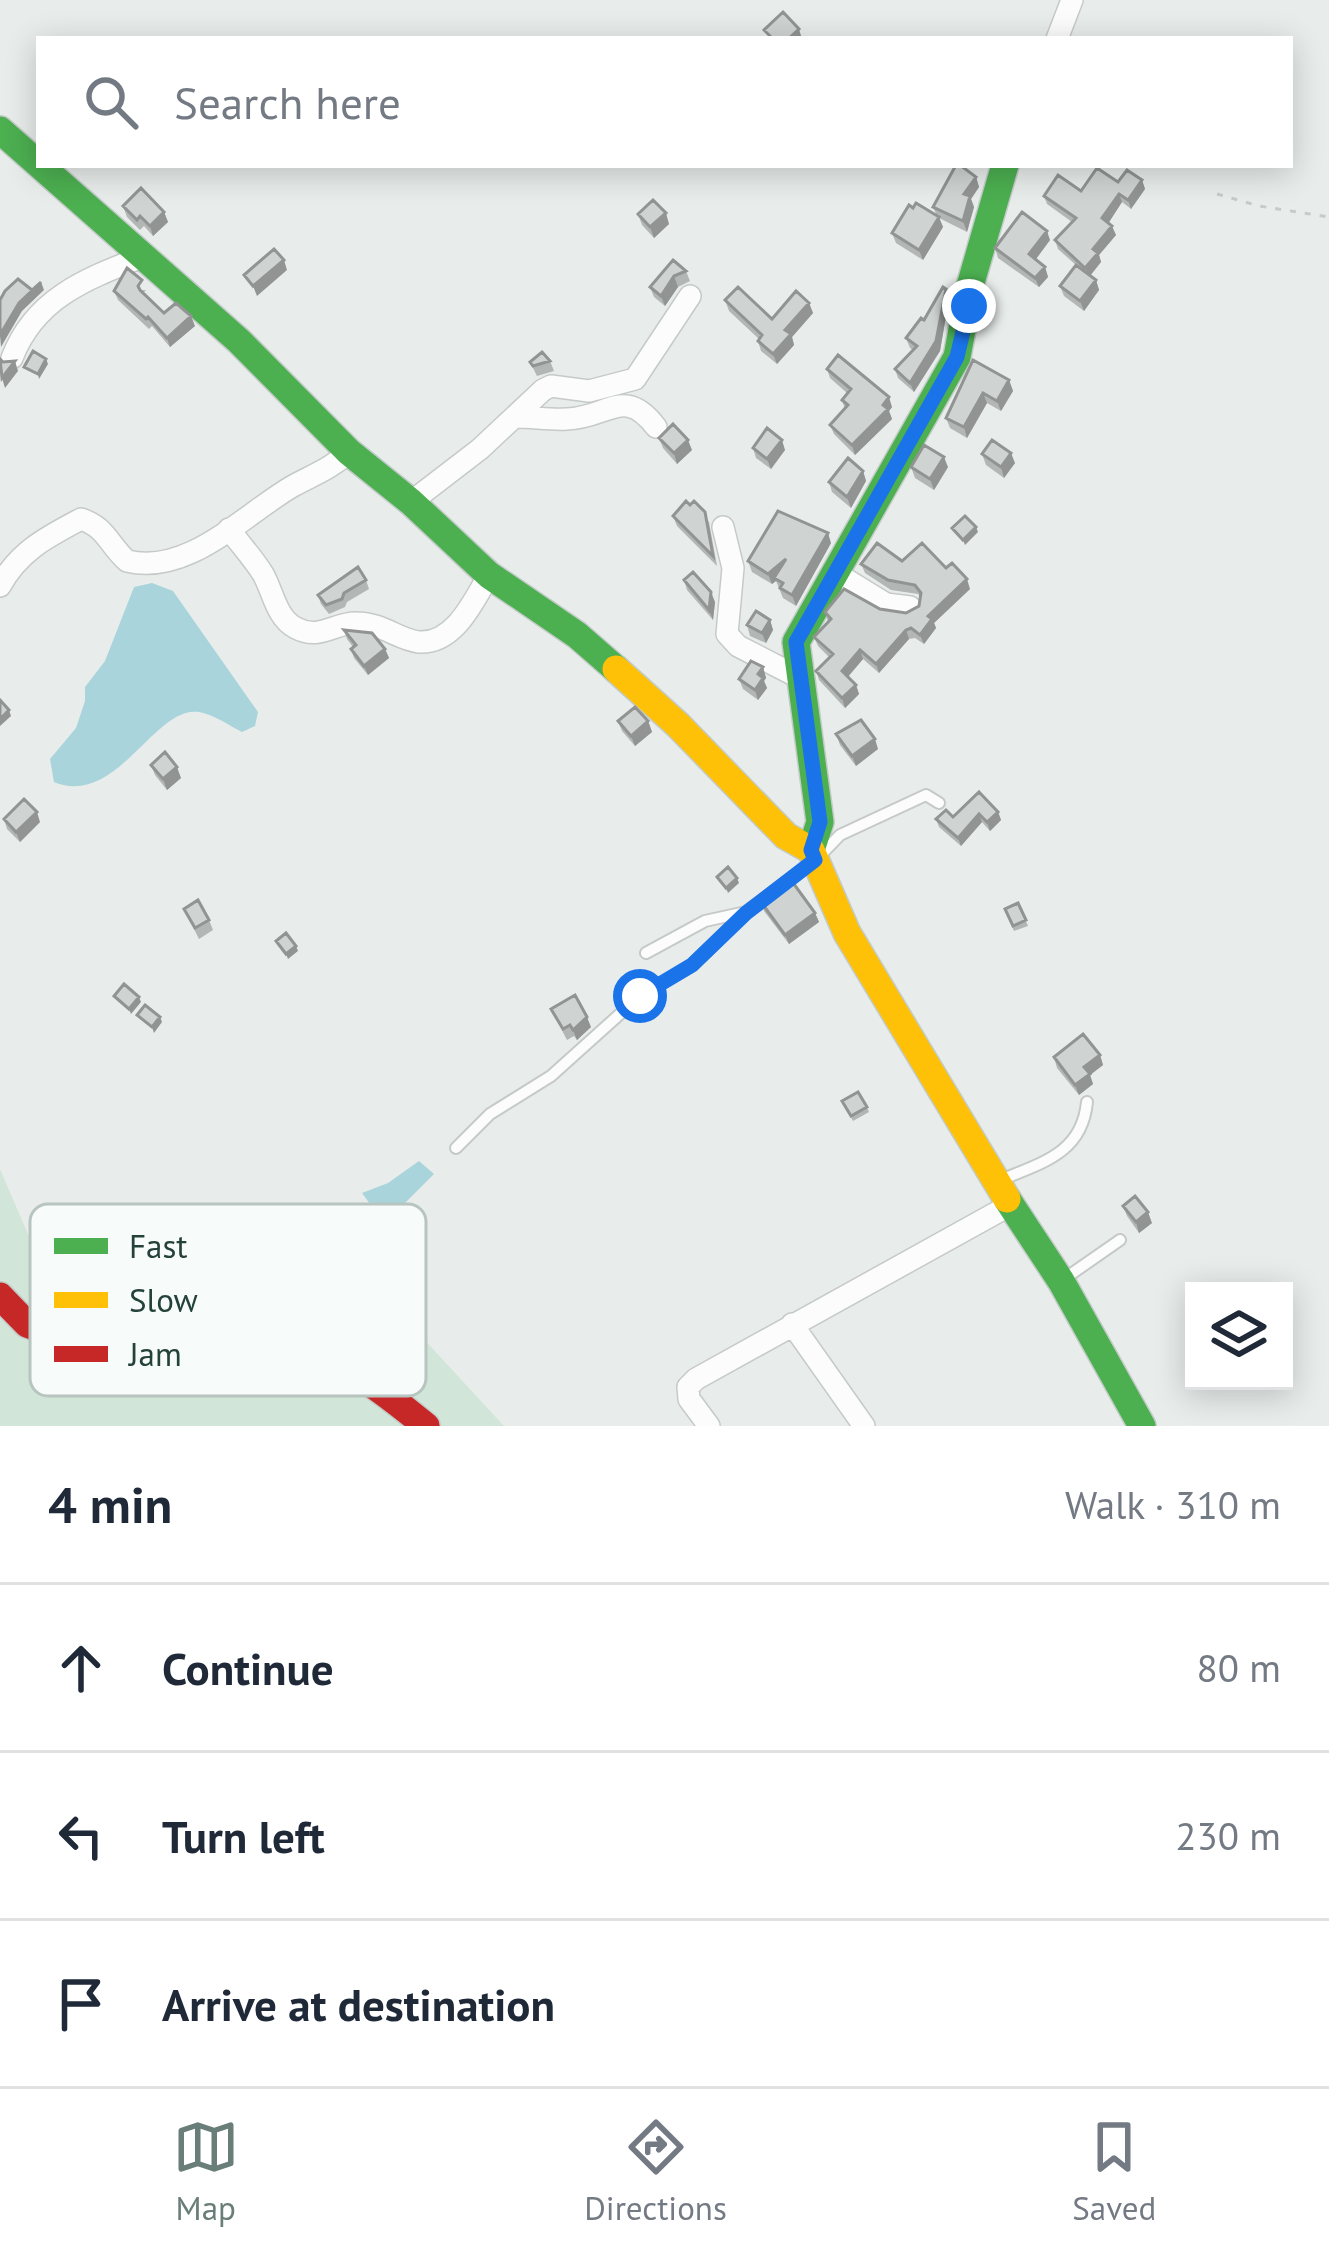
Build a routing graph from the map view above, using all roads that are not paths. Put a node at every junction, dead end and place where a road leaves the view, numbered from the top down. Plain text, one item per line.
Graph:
1 (1072, 0) edge
2 (1058, 36) edge
3 (0, 130) edge
4 (36, 162) edge
5 (42, 168) edge
6 (1003, 168) edge
7 (142, 257) junction
8 (690, 296) dead end
9 (12, 358) edge
10 (516, 417) junction
11 (656, 427) dead end
12 (349, 452) junction
13 (411, 502) junction
14 (723, 527) dead end
15 (230, 529) junction
16 (835, 572) junction
17 (489, 574) junction
18 (0, 586) edge
19 (910, 607) edge
20 (800, 678) junction
21 (939, 803) dead end
22 (813, 855) junction
23 (746, 913) junction
24 (646, 953) dead end
25 (1087, 1102) dead end
26 (456, 1148) dead end
27 (1003, 1193) junction
28 (1120, 1240) dead end
29 (1061, 1281) junction
30 (0, 1296) edge
31 (792, 1324) junction
32 (30, 1325) edge
33 (390, 1396) edge
34 (426, 1426) edge
35 (709, 1426) edge
36 (864, 1426) edge
37 (1142, 1426) edge

1 - 2 street
3 - 4 street
5 - 7 street
6 - 16 street
7 - 9 street
7 - 12 street
8 - 10 street
10 - 11 street
10 - 13 street
12 - 13 street
12 - 15 street
13 - 17 street
14 - 20 street
15 - 17 street
15 - 18 street
16 - 19 street
16 - 20 street
17 - 22 street
20 - 22 street
21 - 22 lane
22 - 23 lane
22 - 27 street
23 - 24 lane
23 - 26 lane
25 - 27 lane
27 - 29 street
27 - 31 street
28 - 29 lane
29 - 37 street
30 - 32 street
31 - 35 street
31 - 36 street
33 - 34 street

